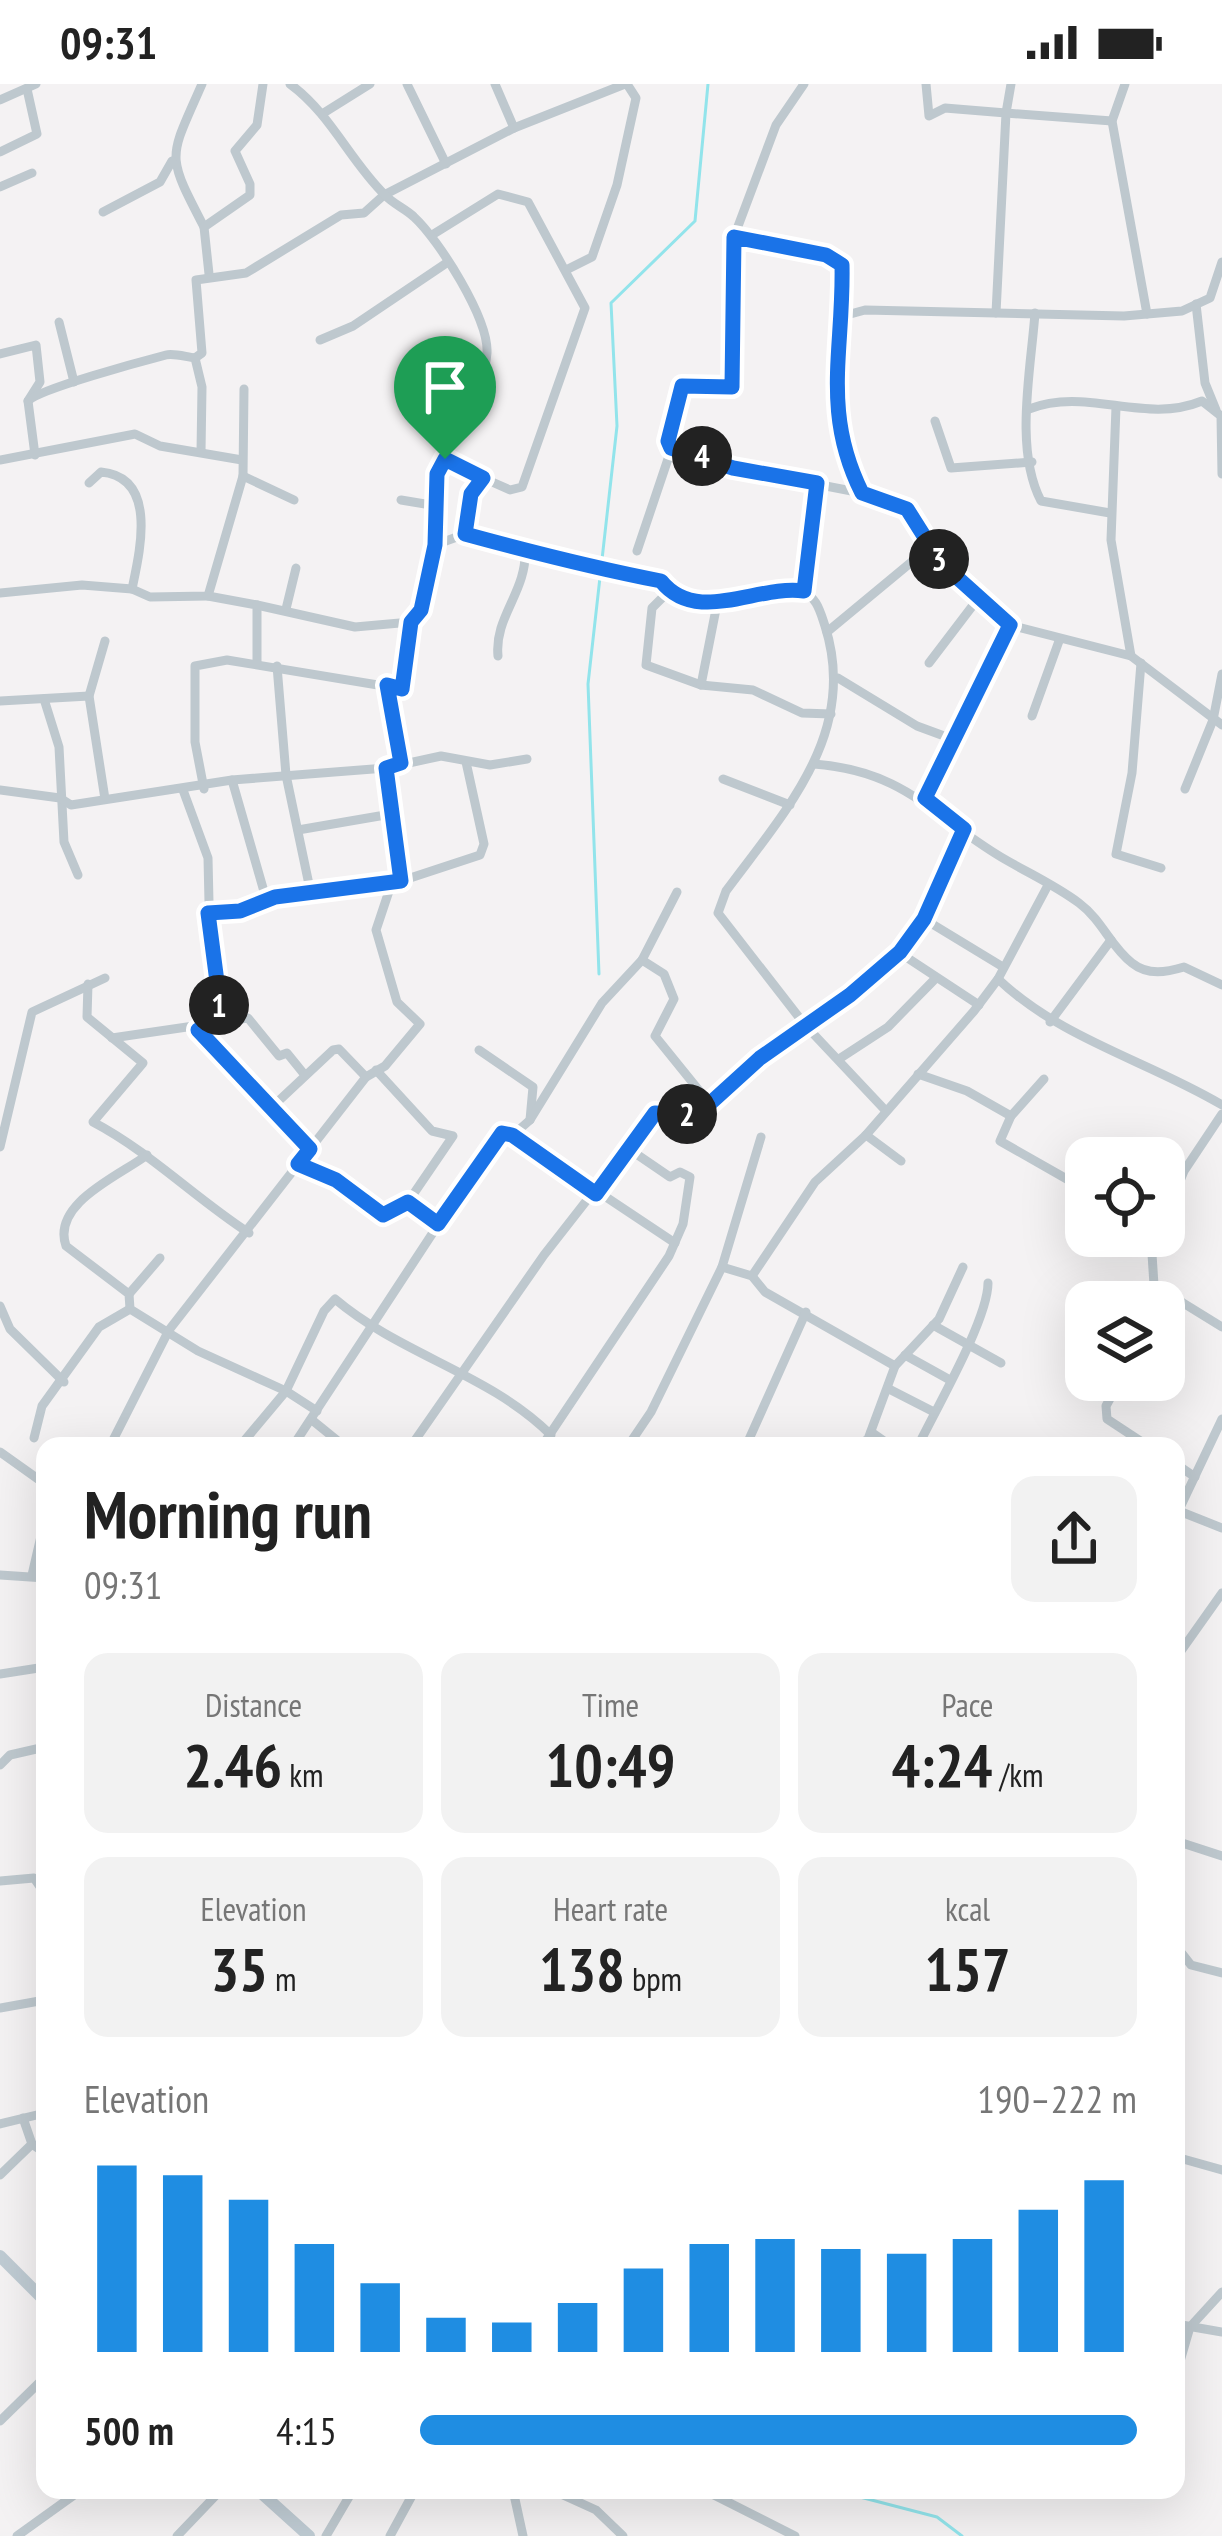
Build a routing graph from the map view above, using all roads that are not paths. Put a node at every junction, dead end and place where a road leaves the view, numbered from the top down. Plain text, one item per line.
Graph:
1 (202, 84) edge
2 (263, 84) edge
3 (290, 84) edge
4 (370, 84) edge
5 (406, 84) edge
6 (495, 84) edge
7 (626, 84) edge
8 (804, 84) edge
9 (926, 84) edge
10 (1011, 84) edge
11 (1125, 84) edge
12 (31, 87) edge
13 (0, 100) edge
14 (322, 113) junction
15 (1006, 113) junction
16 (1112, 121) junction
17 (514, 128) junction
18 (0, 152) edge
19 (172, 161) junction
20 (446, 164) junction
21 (32, 173) dead end
22 (0, 187) edge
23 (384, 195) junction
24 (103, 212) dead end
25 (204, 227) junction
26 (432, 236) junction
27 (734, 237) junction
28 (448, 262) junction
29 (1222, 262) edge
30 (566, 270) junction
31 (209, 274) junction
32 (1196, 304) junction
33 (996, 313) junction
34 (1035, 313) junction
35 (1147, 314) junction
36 (843, 316) junction
37 (59, 322) dead end
38 (320, 340) dead end
39 (0, 354) edge
40 (195, 358) junction
41 (74, 382) junction
42 (244, 389) dead end
43 (28, 401) junction
44 (1217, 402) edge
45 (1116, 407) junction
46 (1029, 409) junction
47 (1221, 416) edge
48 (935, 421) dead end
49 (671, 448) junction
50 (201, 452) junction
51 (35, 454) junction
52 (445, 459) junction
53 (0, 460) edge
54 (242, 460) junction
55 (1032, 462) junction
56 (1222, 474) edge
57 (243, 476) junction
58 (483, 478) junction
59 (89, 483) dead end
60 (817, 483) junction
61 (862, 493) junction
62 (294, 500) dead end
63 (401, 500) dead end
64 (437, 506) junction
65 (1110, 513) junction
66 (465, 534) junction
67 (932, 544) junction
68 (435, 545) junction
69 (525, 548) junction
70 (637, 551) dead end
71 (296, 568) dead end
72 (132, 589) junction
73 (669, 591) junction
74 (804, 591) junction
75 (0, 593) edge
76 (208, 596) junction
77 (976, 600) junction
78 (257, 604) junction
79 (717, 604) junction
80 (286, 609) junction
81 (411, 622) junction
82 (1010, 625) junction
83 (827, 632) junction
84 (105, 641) dead end
85 (1059, 641) junction
86 (498, 656) dead end
87 (1136, 659) junction
88 (928, 663) dead end
89 (257, 664) junction
90 (277, 666) junction
91 (1222, 674) edge
92 (838, 679) junction
93 (387, 685) junction
94 (701, 685) junction
95 (89, 696) junction
96 (44, 699) junction
97 (0, 701) edge
98 (831, 714) junction
99 (1032, 716) dead end
100 (1217, 723) edge
101 (955, 740) junction
102 (527, 759) dead end
103 (466, 761) junction
104 (401, 763) junction
105 (814, 764) junction
106 (386, 768) junction
107 (286, 776) junction
108 (723, 779) dead end
109 (232, 780) junction
110 (204, 789) junction
111 (1186, 789) dead end
112 (0, 790) edge
113 (183, 790) junction
114 (60, 798) junction
115 (925, 798) junction
116 (105, 799) junction
117 (790, 805) junction
118 (391, 814) junction
119 (964, 829) junction
120 (298, 830) junction
121 (1161, 868) dead end
122 (78, 875) dead end
123 (396, 882) junction
124 (1047, 887) junction
125 (677, 892) dead end
126 (311, 894) junction
127 (267, 902) junction
128 (208, 913) junction
129 (924, 919) junction
130 (1112, 940) junction
131 (900, 952) junction
132 (642, 960) junction
133 (1003, 968) junction
134 (105, 978) dead end
135 (934, 980) junction
136 (998, 980) junction
137 (88, 983) junction
138 (1222, 986) edge
139 (979, 1005) junction
140 (222, 1020) junction
141 (1050, 1022) junction
142 (805, 1025) junction
143 (198, 1030) junction
144 (112, 1038) junction
145 (479, 1050) dead end
146 (839, 1059) junction
147 (304, 1073) junction
148 (918, 1073) junction
149 (371, 1074) junction
150 (1044, 1079) dead end
151 (710, 1104) junction
152 (1222, 1105) edge
153 (271, 1108) junction
154 (885, 1110) junction
155 (1222, 1114) edge
156 (1011, 1116) junction
157 (530, 1120) junction
158 (512, 1135) junction
159 (866, 1135) junction
160 (761, 1137) dead end
161 (0, 1143) edge
162 (310, 1149) junction
163 (628, 1149) junction
164 (147, 1155) junction
165 (902, 1161) dead end
166 (298, 1164) junction
167 (1185, 1170) edge
168 (1065, 1178) edge
169 (596, 1194) junction
170 (408, 1202) junction
171 (438, 1224) junction
172 (249, 1233) junction
173 (675, 1243) junction
174 (160, 1258) dead end
175 (722, 1267) junction
176 (963, 1267) dead end
177 (752, 1276) junction
178 (988, 1282) dead end
179 (129, 1294) junction
180 (1185, 1304) edge
181 (0, 1306) edge
182 (130, 1309) junction
183 (806, 1312) junction
184 (933, 1325) junction
185 (1222, 1327) edge
186 (370, 1328) junction
187 (10, 1329) junction
188 (169, 1330) junction
189 (0, 1340) edge
190 (967, 1344) junction
191 (904, 1355) junction
192 (1000, 1363) dead end
193 (895, 1366) junction
194 (461, 1372) junction
195 (950, 1380) junction
196 (64, 1382) junction
197 (890, 1389) junction
198 (286, 1390) junction
199 (1109, 1401) edge
200 (934, 1412) junction
201 (315, 1416) junction
202 (1222, 1419) edge
203 (551, 1435) joint
204 (115, 1437) edge
205 (247, 1437) edge
206 (300, 1437) edge
207 (335, 1437) edge
208 (417, 1437) edge
209 (634, 1437) edge
210 (750, 1437) edge
211 (867, 1437) edge
212 (922, 1437) edge
213 (1134, 1437) edge
214 (34, 1438) dead end
215 (1219, 1439) edge
216 (0, 1452) edge
217 (1185, 1470) edge
218 (1195, 1477) junction
219 (36, 1478) edge
220 (1185, 1499) edge
221 (1185, 1516) edge
222 (1222, 1528) edge
223 (36, 1558) edge
224 (0, 1575) edge
225 (32, 1575) junction
226 (36, 1576) edge
227 (1222, 1593) edge
228 (1185, 1645) edge
229 (36, 1668) edge
230 (0, 1674) edge
231 (36, 1749) edge
232 (0, 1765) edge
233 (1185, 1844) edge
234 (1222, 1856) edge
235 (0, 1881) edge
236 (36, 1881) edge
237 (1185, 1957) edge
238 (1222, 1973) edge
239 (36, 2002) edge
240 (0, 2008) edge
241 (36, 2115) edge
242 (23, 2118) junction
243 (0, 2124) edge
244 (32, 2144) junction
245 (36, 2147) edge
246 (1185, 2160) edge
247 (1222, 2170) edge
248 (0, 2175) edge
249 (0, 2256) edge
250 (36, 2292) edge
251 (1222, 2292) edge
252 (1185, 2326) edge
253 (1190, 2327) junction
254 (1222, 2332) edge
255 (1185, 2344) edge
256 (36, 2386) edge
257 (0, 2420) edge
258 (68, 2499) edge
259 (212, 2499) edge
260 (269, 2499) edge
261 (347, 2499) edge
262 (410, 2499) edge
263 (515, 2499) edge
264 (572, 2499) edge
265 (722, 2499) edge
266 (32, 2525) junction
267 (17, 2536) edge
268 (43, 2536) edge
269 (177, 2536) edge
270 (309, 2536) edge
271 (326, 2536) edge
272 (390, 2536) edge
273 (523, 2536) edge
274 (623, 2536) edge
275 (795, 2536) edge

1 - 19 street
2 - 25 street
3 - 14 street
4 - 14 street
5 - 20 street
6 - 17 street
7 - 17 street
7 - 30 street
8 - 27 street
9 - 15 street
10 - 15 street
11 - 16 street
12 - 13 street
12 - 18 street
14 - 23 street
15 - 16 street
15 - 33 street
16 - 35 street
17 - 20 street
19 - 24 street
19 - 25 street
20 - 23 street
21 - 22 street
23 - 26 street
23 - 31 street
25 - 31 street
26 - 28 street
26 - 30 street
27 - 36 street
27 - 49 street
28 - 38 street
28 - 52 street
29 - 32 street
30 - 58 street
31 - 40 street
32 - 35 street
32 - 44 street
33 - 34 street
33 - 36 street
34 - 35 street
34 - 46 street
36 - 61 street
37 - 41 street
39 - 43 street
40 - 41 street
40 - 50 street
41 - 43 street
42 - 54 street
43 - 51 street
44 - 47 street
45 - 46 street
45 - 47 street
45 - 65 street
46 - 55 street
47 - 56 street
48 - 55 street
49 - 60 street
49 - 70 street
50 - 51 street
50 - 54 street
51 - 53 street
52 - 58 street
52 - 64 street
54 - 57 street
55 - 65 street
57 - 62 street
57 - 76 street
58 - 66 street
59 - 72 street
60 - 61 street
60 - 74 street
61 - 67 street
63 - 64 street
64 - 68 street
65 - 87 street
66 - 68 street
66 - 69 street
67 - 77 street
67 - 83 street
68 - 81 street
69 - 73 street
69 - 86 street
71 - 80 street
72 - 75 street
72 - 76 street
73 - 79 street
73 - 94 street
74 - 79 street
74 - 83 street
76 - 78 street
77 - 82 street
77 - 88 street
78 - 80 street
78 - 89 street
79 - 94 street
80 - 81 street
81 - 93 street
82 - 85 street
82 - 101 street
83 - 92 street
84 - 95 street
85 - 87 street
85 - 99 street
87 - 100 street
87 - 121 street
89 - 90 street
89 - 110 street
90 - 93 street
90 - 107 street
91 - 100 street
92 - 98 street
92 - 101 street
93 - 104 street
94 - 98 street
95 - 96 street
95 - 116 street
96 - 97 street
96 - 114 street
98 - 105 street
100 - 111 street
101 - 115 street
102 - 103 street
103 - 104 street
103 - 123 street
104 - 106 street
105 - 115 street
105 - 117 street
106 - 107 street
106 - 118 street
107 - 109 street
107 - 120 street
108 - 117 street
109 - 110 street
109 - 127 street
110 - 113 street
112 - 114 street
113 - 116 street
113 - 128 street
114 - 116 street
114 - 122 street
115 - 119 street
117 - 142 street
118 - 120 street
118 - 123 street
119 - 124 street
119 - 129 street
120 - 126 street
123 - 126 street
123 - 149 street
124 - 130 street
124 - 133 street
125 - 132 street
126 - 127 street
127 - 128 street
128 - 140 street
129 - 131 street
129 - 133 street
130 - 138 street
130 - 141 street
131 - 135 street
131 - 142 street
132 - 151 street
132 - 157 street
133 - 136 street
134 - 137 street
135 - 139 street
135 - 146 street
136 - 139 street
136 - 141 street
137 - 144 street
137 - 161 street
139 - 148 street
140 - 143 street
140 - 147 street
141 - 152 street
142 - 146 street
142 - 151 street
143 - 144 street
143 - 153 street
144 - 164 street
145 - 157 street
146 - 154 street
147 - 149 street
147 - 153 street
148 - 154 street
148 - 156 street
149 - 162 street
149 - 170 street
150 - 156 street
151 - 163 street
153 - 162 street
154 - 159 street
155 - 167 street
156 - 168 street
157 - 158 street
158 - 169 street
158 - 171 street
159 - 165 street
159 - 177 street
160 - 175 street
162 - 166 street
163 - 169 street
163 - 173 street
164 - 172 street
164 - 179 street
166 - 170 street
166 - 172 street
169 - 173 street
169 - 194 street
170 - 171 street
171 - 186 street
172 - 188 street
173 - 203 street
174 - 179 street
175 - 177 street
175 - 209 street
176 - 184 street
177 - 183 street
178 - 190 street
179 - 182 street
180 - 185 street
181 - 187 street
182 - 188 street
182 - 196 street
183 - 193 street
183 - 210 street
184 - 190 street
184 - 191 street
186 - 194 street
186 - 198 street
186 - 201 street
187 - 189 street
187 - 196 street
188 - 198 street
188 - 204 street
190 - 192 street
190 - 195 street
191 - 193 street
191 - 195 street
193 - 197 street
194 - 203 street
194 - 208 street
195 - 200 street
196 - 214 street
197 - 200 street
197 - 211 street
198 - 201 street
198 - 205 street
199 - 213 street
200 - 212 street
201 - 206 street
201 - 207 street
202 - 215 street
215 - 218 street
216 - 219 street
217 - 218 street
218 - 220 street
221 - 222 street
223 - 225 street
224 - 225 street
225 - 226 street
227 - 228 street
229 - 230 street
231 - 232 street
233 - 234 street
235 - 236 street
237 - 238 street
239 - 240 street
241 - 242 street
242 - 243 street
242 - 244 street
244 - 245 street
244 - 248 street
246 - 247 street
249 - 250 main road
251 - 253 street
252 - 253 street
253 - 254 street
253 - 255 street
256 - 257 street
258 - 266 street
259 - 269 street
260 - 270 main road
261 - 271 street
262 - 272 street
263 - 273 street
264 - 274 street
265 - 275 street
266 - 267 street
266 - 268 street

